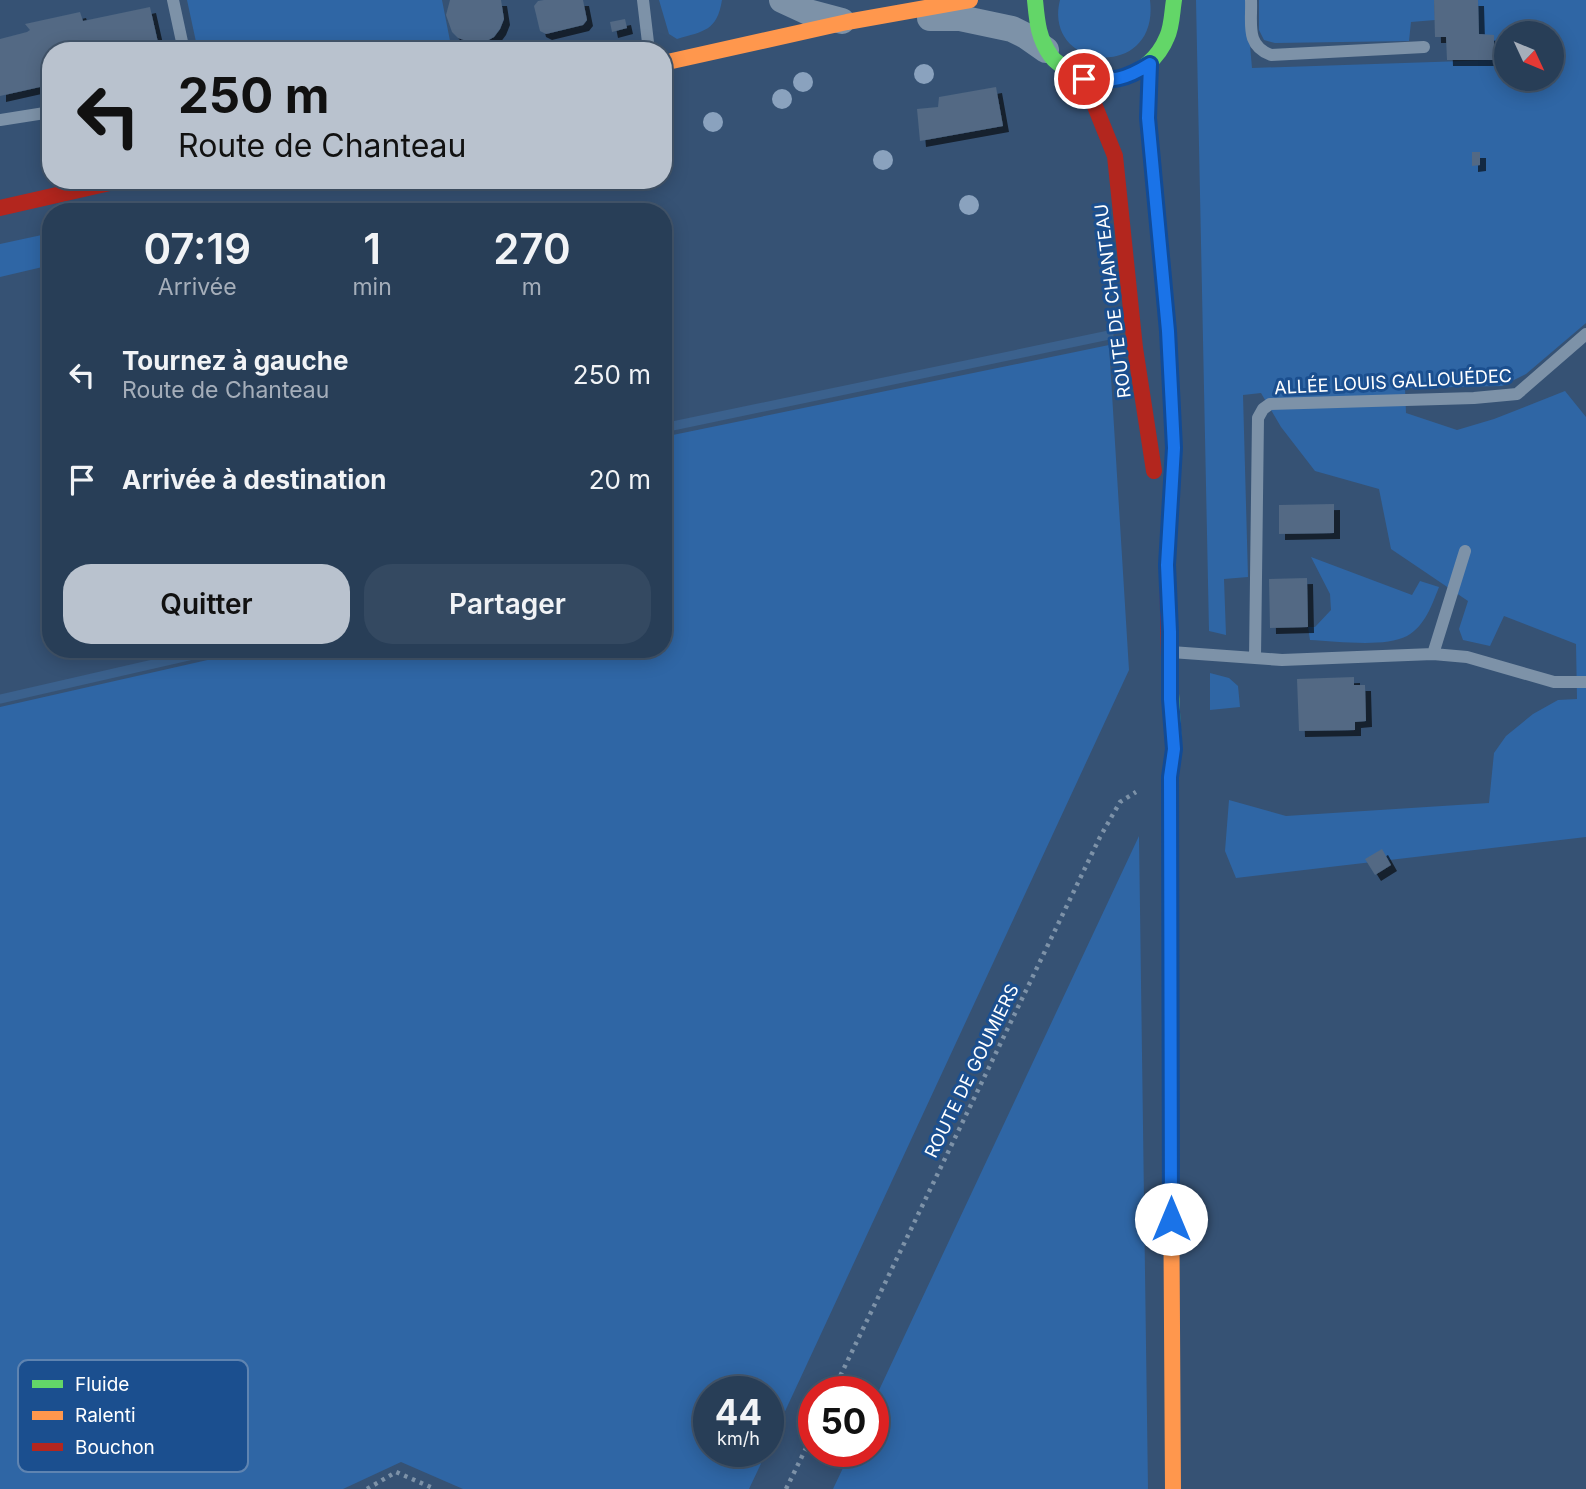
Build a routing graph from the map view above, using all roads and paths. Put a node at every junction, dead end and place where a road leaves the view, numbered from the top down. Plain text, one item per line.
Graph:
1 (173, 0) edge
2 (643, 0) edge
3 (782, 0) edge
4 (970, 0) edge
5 (1035, 0) edge
6 (1174, 0) edge
7 (1251, 0) edge
8 (883, 16) junction
9 (847, 22) junction
10 (182, 42) edge
11 (648, 42) edge
12 (1424, 47) dead end
13 (1046, 50) junction
14 (672, 61) edge
15 (1150, 64) junction
16 (1084, 79) junction
17 (42, 113) edge
18 (0, 120) edge
19 (74, 189) edge
20 (0, 208) edge
21 (1586, 334) edge
22 (1465, 551) dead end
23 (1167, 565) junction
24 (1170, 652) junction
25 (1433, 654) junction
26 (1255, 658) junction
27 (1586, 681) edge
28 (1144, 787) dead end
29 (840, 1376) edge
30 (798, 1465) edge
31 (367, 1489) edge
32 (435, 1489) edge
33 (786, 1489) edge
34 (1173, 1489) edge

1 - 10 lane
2 - 11 lane
3 - 9 street
4 - 8 main road
5 - 13 main road
6 - 15 main road
7 - 12 lane
8 - 9 main road
8 - 13 street
9 - 14 main road
13 - 16 main road
15 - 16 main road
15 - 23 main road, ROUTE DE CHANTEAU
16 - 23 main road, ROUTE DE CHANTEAU
17 - 18 lane
19 - 20 main road
21 - 26 lane, ALLÉE LOUIS GALLOUÉDEC
22 - 25 lane
23 - 24 main road, ROUTE DE CHANTEAU
24 - 26 lane
24 - 34 main road, ROUTE DE CHANTEAU
25 - 26 lane
25 - 27 lane
28 - 29 path, ROUTE DE GOUMIERS
30 - 33 path
31 - 32 path

